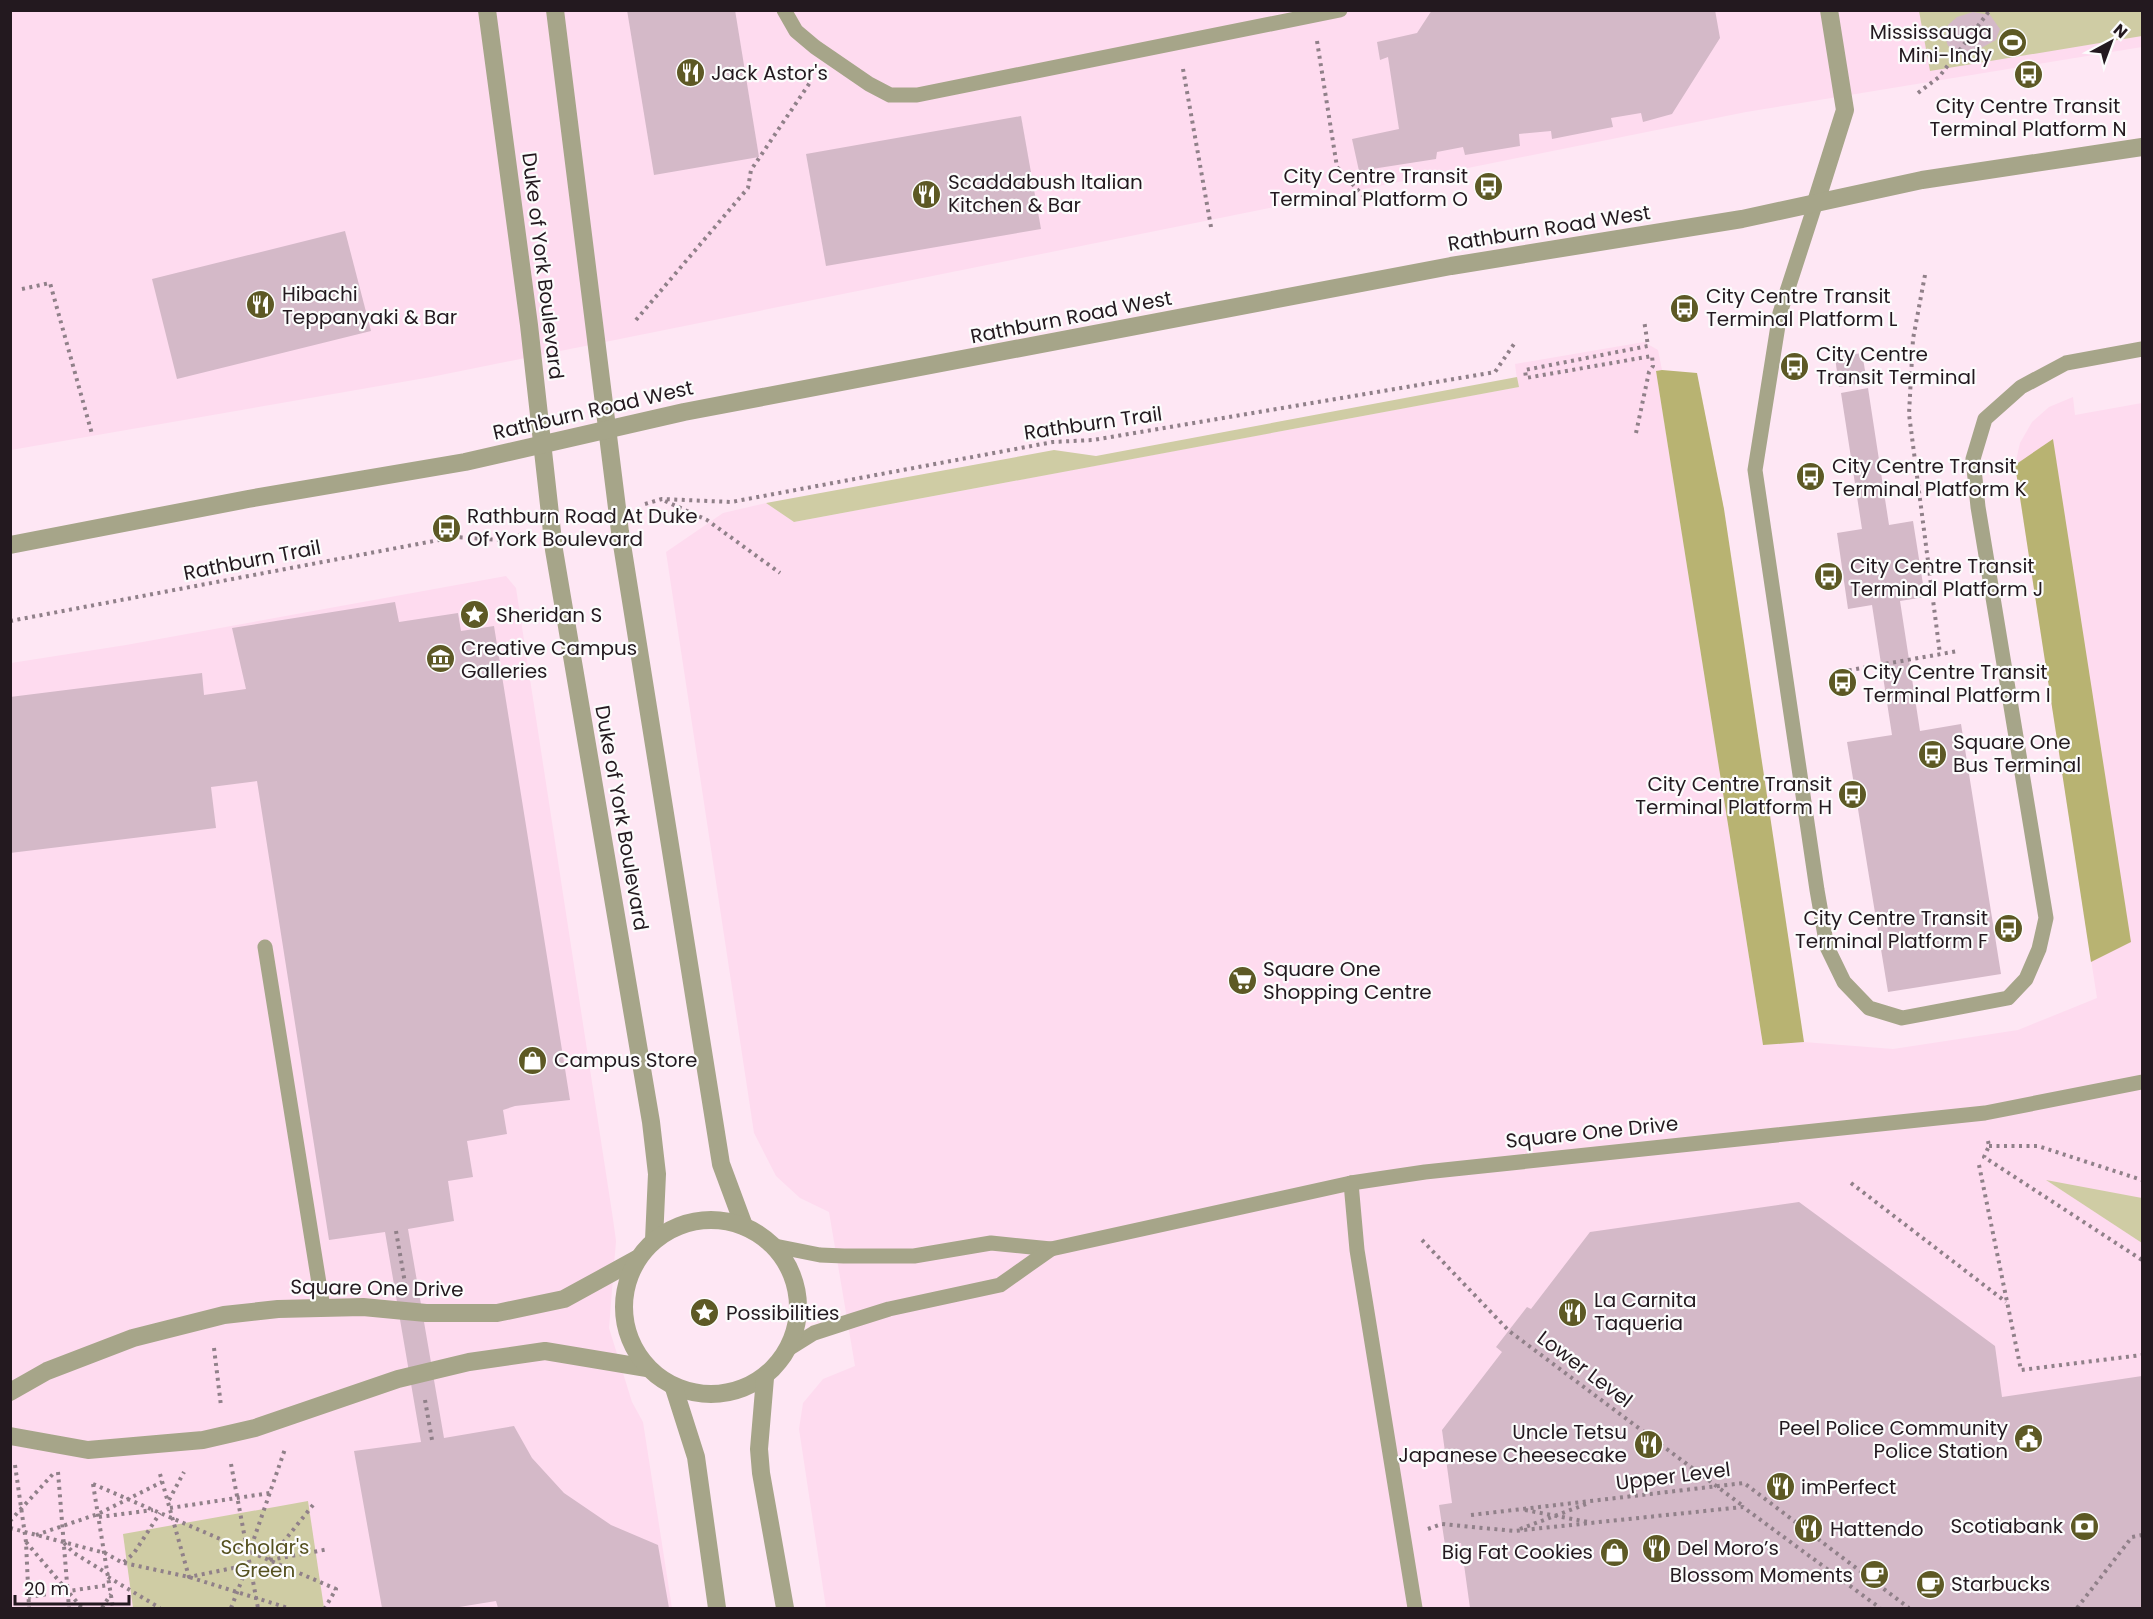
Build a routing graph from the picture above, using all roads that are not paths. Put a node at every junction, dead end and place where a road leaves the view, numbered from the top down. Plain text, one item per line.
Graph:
1 (487, 10) edge
2 (555, 10) edge
3 (784, 10) edge
4 (1340, 10) edge
5 (1829, 10) edge
6 (2142, 147) edge
7 (1816, 202) junction
8 (2142, 349) edge
9 (608, 429) junction
10 (541, 444) junction
11 (10, 545) edge
12 (265, 947) dead end
13 (2142, 1082) edge
14 (1350, 1183) junction
15 (744, 1226) junction
16 (654, 1240) junction
17 (775, 1246) junction
18 (1051, 1250) junction
19 (637, 1259) junction
20 (323, 1308) junction
21 (790, 1348) junction
22 (647, 1368) junction
23 (765, 1378) junction
24 (674, 1388) junction
25 (10, 1392) edge
26 (10, 1436) edge
27 (717, 1608) edge
28 (785, 1608) edge
29 (1415, 1608) edge

1 - 10 street, Duke of York Boulevard
2 - 9 street
3 - 4 lane
5 - 7 street
6 - 7 street, Rathburn Road West
7 - 8 lane
7 - 9 street, Rathburn Road West
9 - 10 street, Rathburn Road West
9 - 15 street
10 - 11 street, Rathburn Road West
10 - 16 street, Duke of York Boulevard
12 - 20 lane
13 - 14 lane, Square One Drive
14 - 18 lane, Square One Drive
14 - 29 lane
15 - 16 street
15 - 17 street
16 - 19 street
17 - 18 lane, Square One Drive
17 - 21 street
18 - 21 lane, Square One Drive
19 - 20 street, Square One Drive
19 - 22 street
20 - 25 street, Square One Drive
21 - 23 street
22 - 24 street
22 - 26 street
23 - 24 street
23 - 28 street
24 - 27 street

